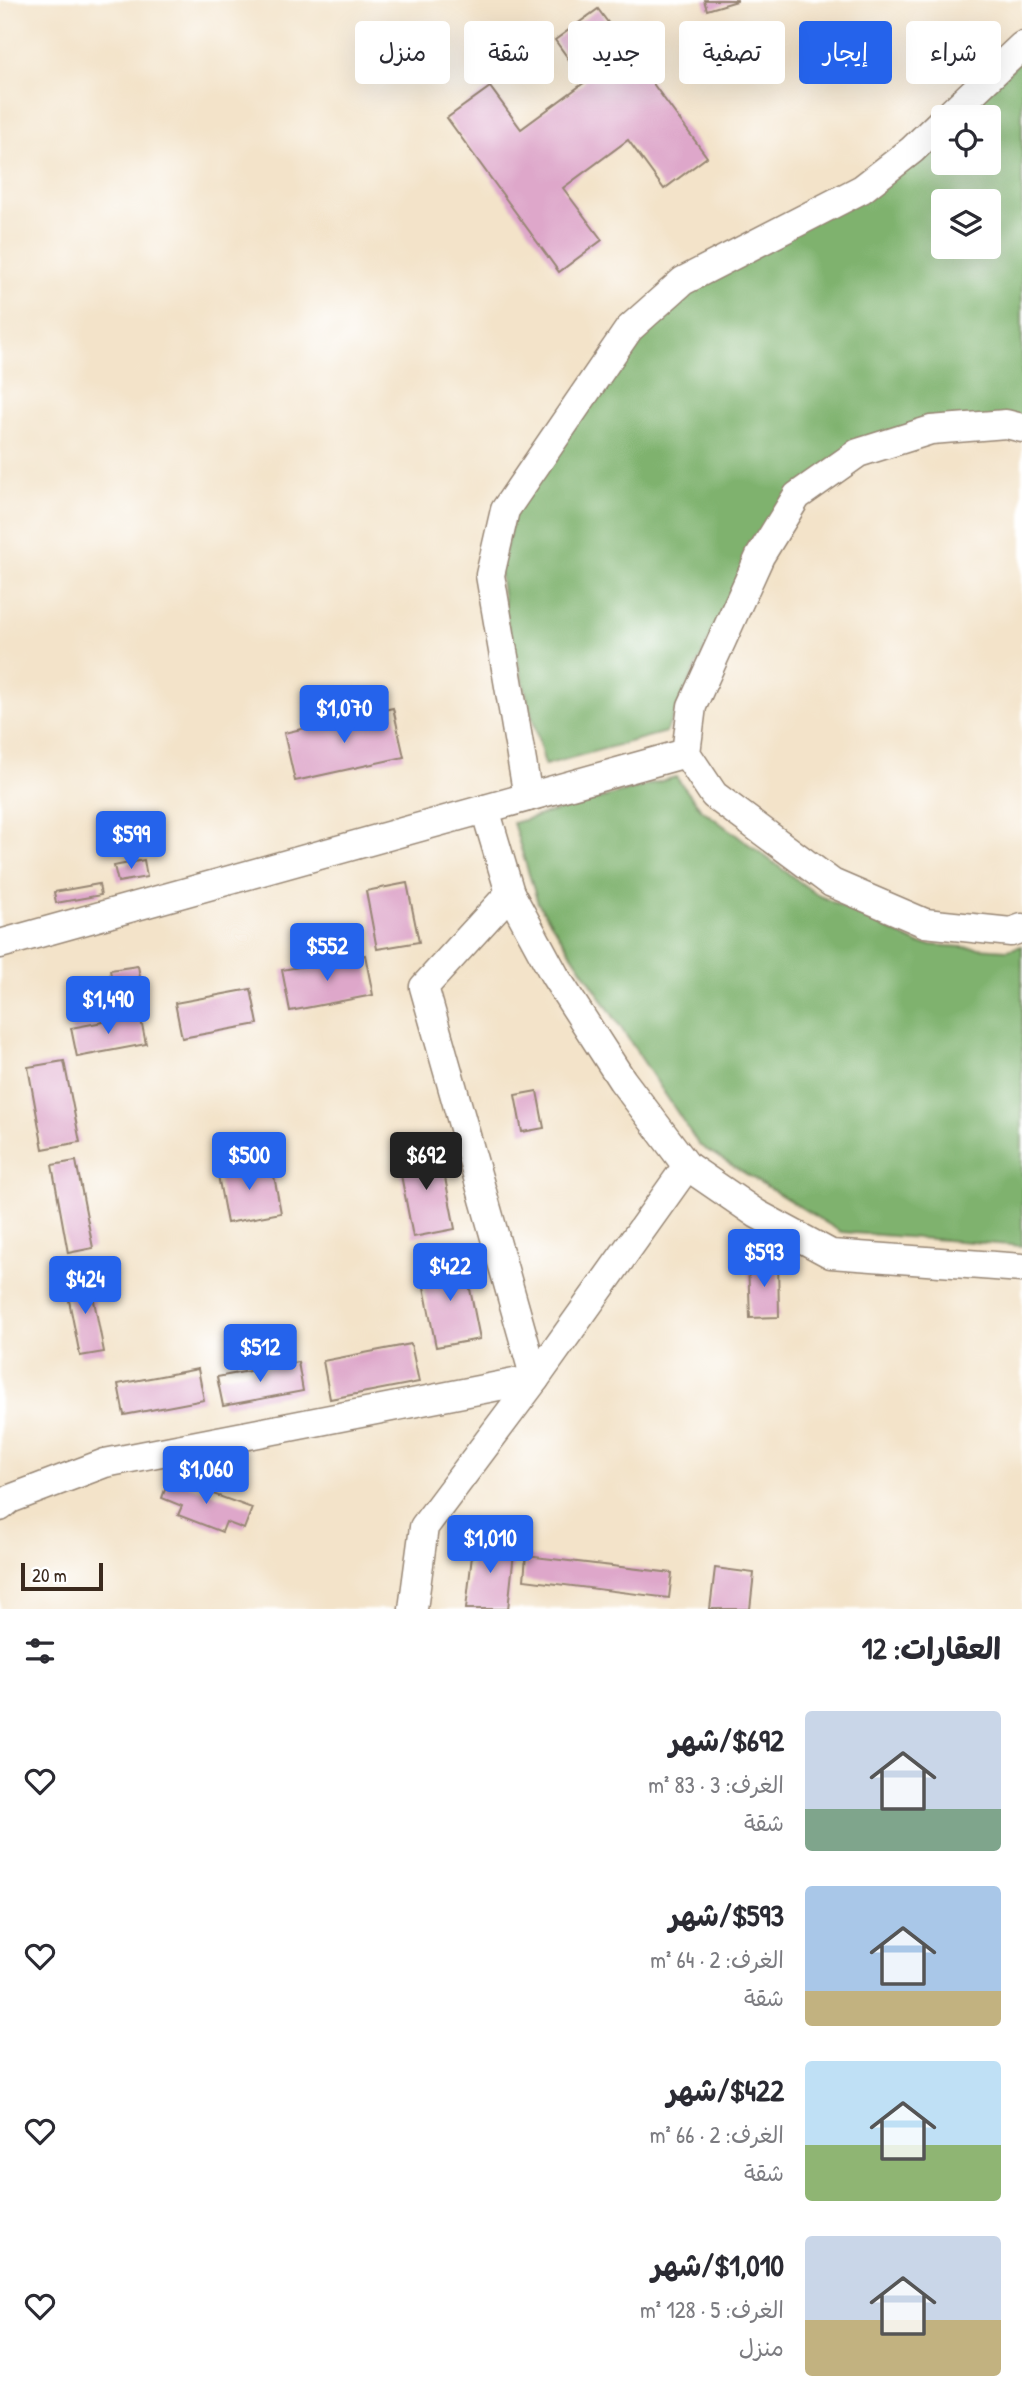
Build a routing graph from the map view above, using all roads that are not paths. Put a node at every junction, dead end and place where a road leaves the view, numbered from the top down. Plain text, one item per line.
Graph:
1 (1022, 46) edge
2 (960, 105) edge
3 (931, 132) edge
4 (1022, 428) edge
5 (686, 753) junction
6 (528, 797) junction
7 (485, 809) junction
8 (510, 893) junction
9 (1022, 928) edge
10 (0, 944) edge
11 (687, 1166) junction
12 (1022, 1268) edge
13 (535, 1379) junction
14 (0, 1507) edge
15 (413, 1609) edge

1 - 2 street
3 - 6 street
4 - 5 street
5 - 6 street
5 - 9 street
6 - 7 street
7 - 8 street
7 - 10 street
8 - 11 street
8 - 13 street
11 - 12 street
11 - 13 street
13 - 14 street
13 - 15 street

